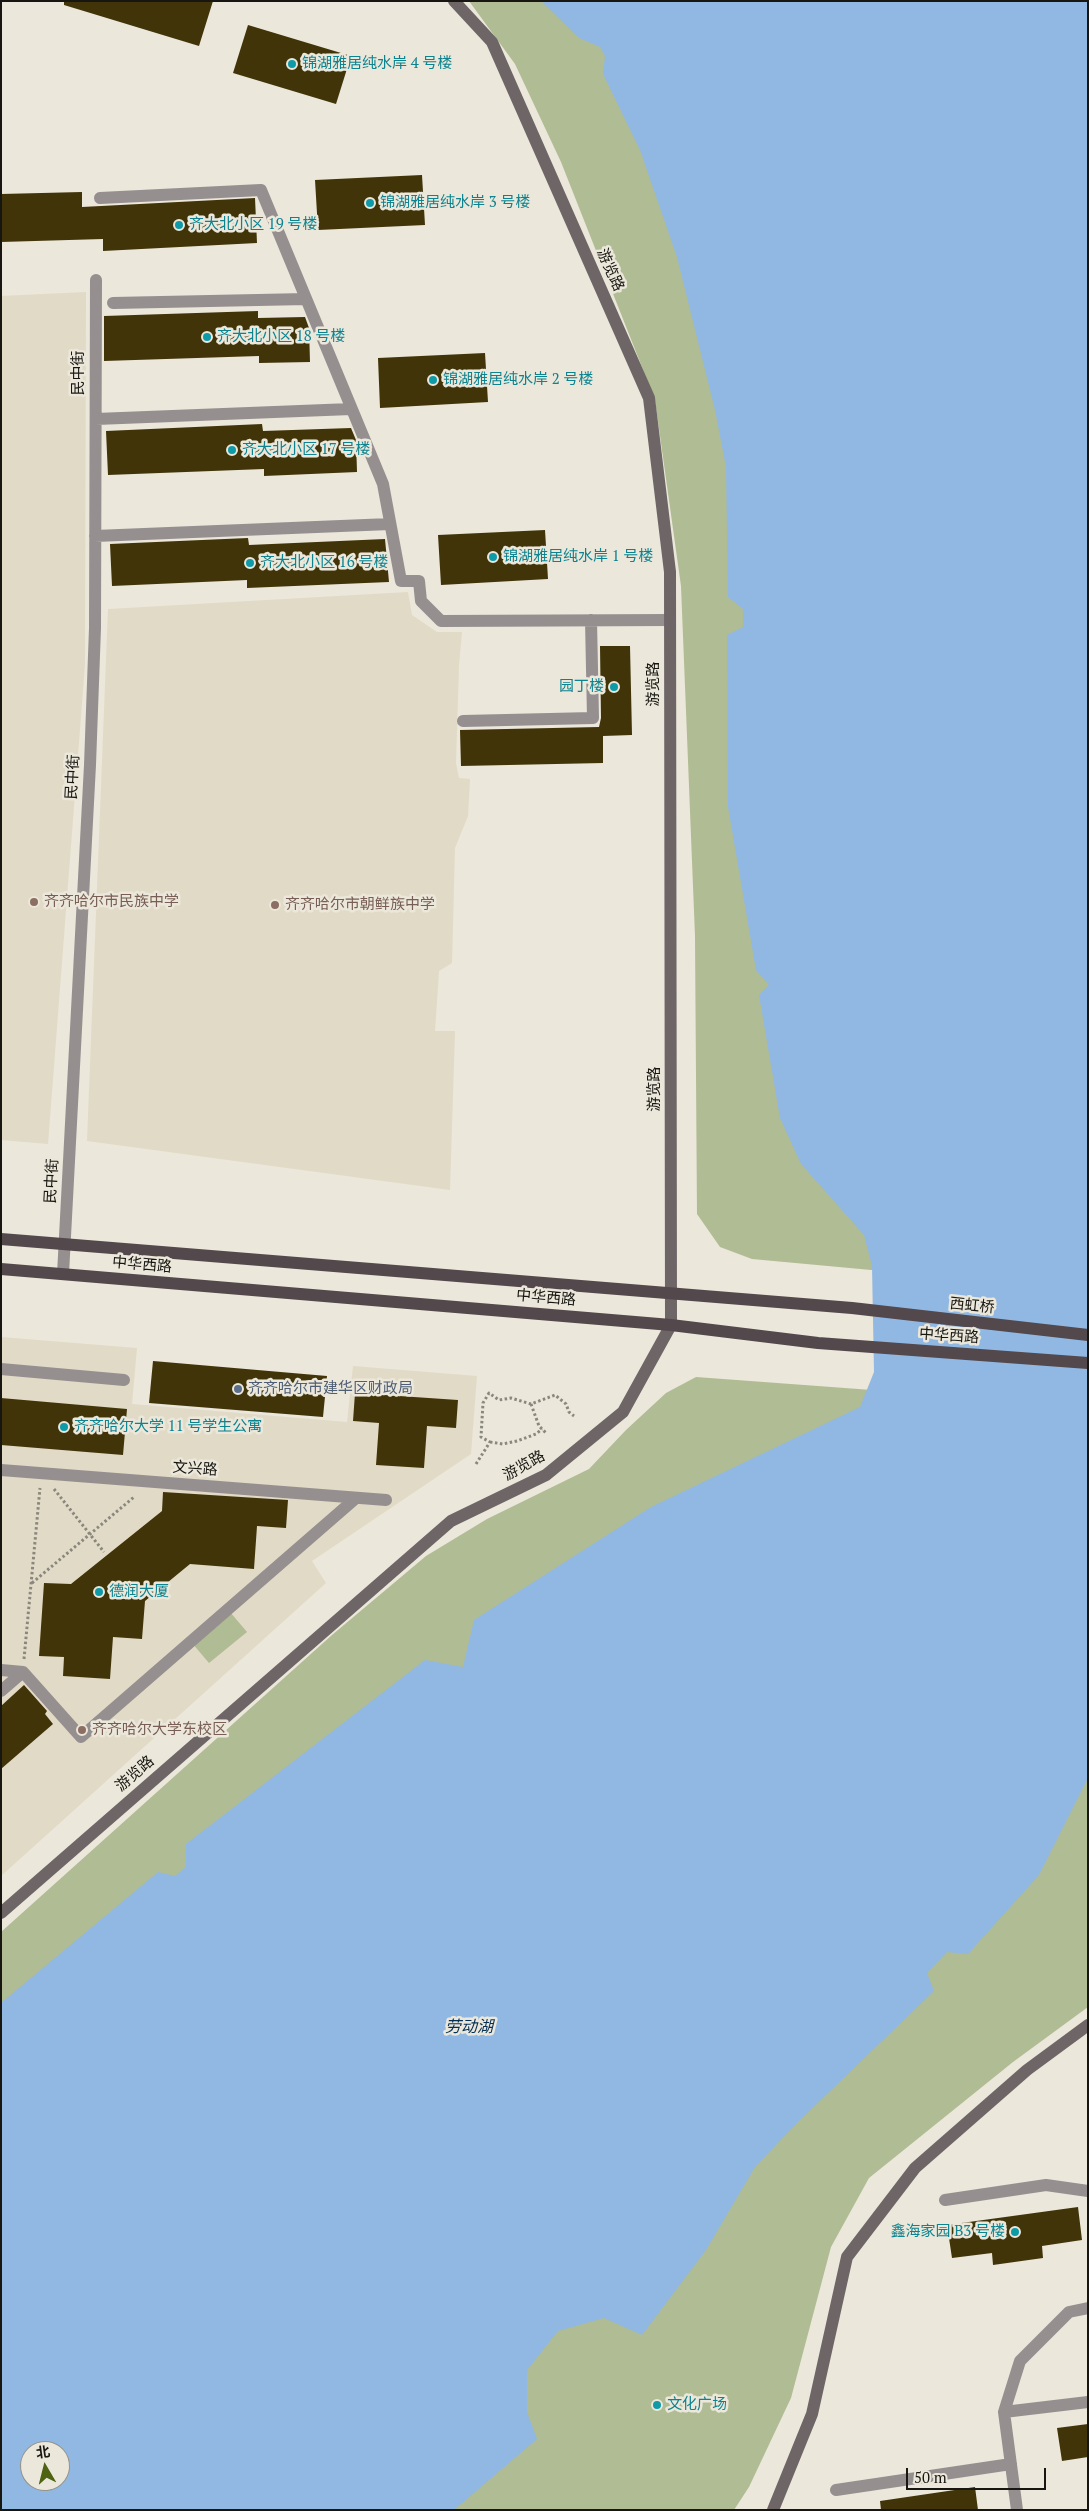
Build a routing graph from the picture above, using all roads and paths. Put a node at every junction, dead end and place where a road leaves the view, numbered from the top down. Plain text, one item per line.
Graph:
1 (454, 1) edge
2 (100, 198) dead end
3 (96, 280) dead end
4 (306, 299) junction
5 (113, 303) dead end
6 (352, 409) junction
7 (96, 419) junction
8 (390, 524) junction
9 (95, 536) junction
10 (591, 620) junction
11 (670, 620) junction
12 (463, 721) dead end
13 (1, 1239) edge
14 (64, 1244) junction
15 (1, 1269) edge
16 (63, 1274) junction
17 (672, 1294) junction
18 (852, 1308) joint
19 (672, 1325) junction
20 (1088, 1335) edge
21 (1088, 1362) edge
22 (1, 1369) edge
23 (124, 1380) dead end
24 (531, 1404) junction
25 (574, 1416) dead end
26 (542, 1429) junction
27 (546, 1433) dead end
28 (490, 1442) junction
29 (476, 1464) dead end
30 (1, 1470) edge
31 (41, 1473) junction
32 (151, 1482) junction
33 (356, 1498) junction
34 (386, 1500) dead end
35 (90, 1534) junction
36 (104, 1552) dead end
37 (31, 1583) junction
38 (1, 1670) edge
39 (23, 1672) junction
40 (1, 1691) edge
41 (1, 1913) edge
42 (1088, 2024) edge
43 (1088, 2191) edge
44 (945, 2200) dead end
45 (1088, 2308) edge
46 (1088, 2402) edge
47 (1004, 2412) junction
48 (1011, 2464) junction
49 (836, 2490) dead end
50 (773, 2510) edge
51 (1017, 2510) edge

1 - 11 street, 游览路
2 - 4 street
3 - 7 street, 民中街
4 - 5 street
4 - 6 street
6 - 7 street
6 - 8 street
7 - 9 street, 民中街
8 - 9 street
8 - 10 street
9 - 14 street, 民中街
10 - 11 street
10 - 12 street
11 - 17 street, 游览路
13 - 14 main road, 中华西路
14 - 16 street, 民中街
14 - 17 main road, 中华西路
15 - 16 main road, 中华西路
16 - 19 main road, 中华西路
17 - 18 main road, 中华西路
17 - 19 street, 游览路
18 - 20 main road, 西虹桥
19 - 21 main road, 中华西路
19 - 41 street, 游览路
22 - 23 street
24 - 25 path
24 - 26 path
24 - 28 path
26 - 27 path
26 - 28 path
28 - 29 path
30 - 31 street, 文兴路
31 - 32 street, 文兴路
31 - 35 path
31 - 37 path
32 - 33 street, 文兴路
32 - 35 path
33 - 34 street, 文兴路
33 - 39 street
35 - 36 path
35 - 37 path
37 - 39 path
38 - 39 street
39 - 40 street
42 - 50 street
43 - 44 street
45 - 47 street
46 - 47 street
47 - 48 street
48 - 49 street
48 - 51 street

